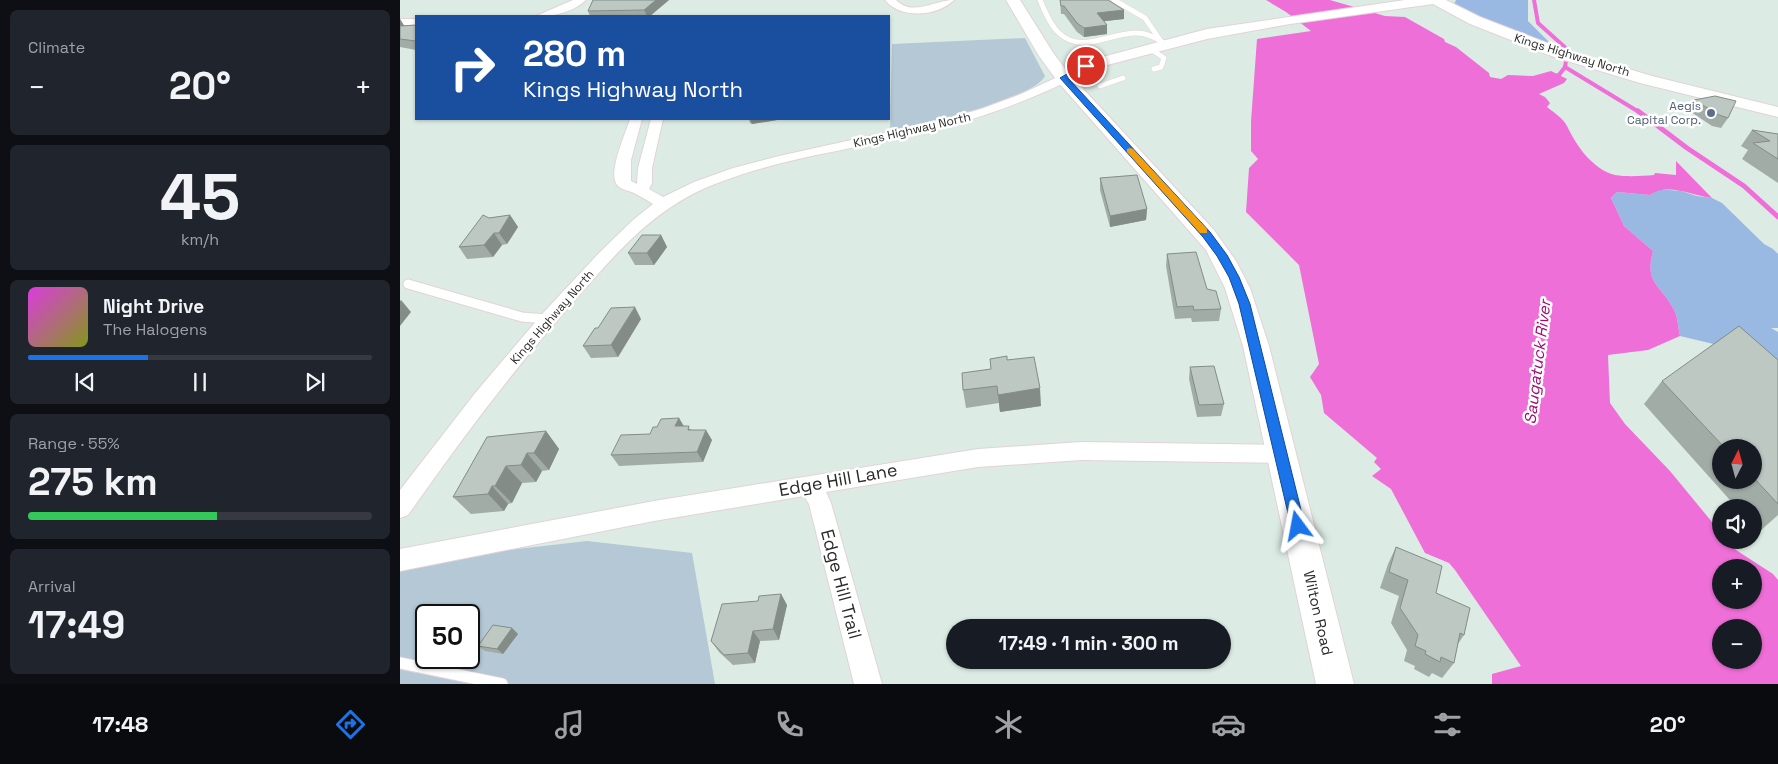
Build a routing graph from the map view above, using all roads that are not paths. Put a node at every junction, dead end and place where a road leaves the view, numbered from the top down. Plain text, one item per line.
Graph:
1 (581, 0) edge
2 (890, 0) edge
3 (949, 0) edge
4 (1013, 0) edge
5 (1040, 0) edge
6 (1114, 0) edge
7 (1435, 0) edge
8 (544, 15) edge
9 (400, 22) edge
10 (415, 22) edge
11 (1158, 44) junction
12 (1154, 69) dead end
13 (1064, 78) junction
14 (1123, 78) dead end
15 (1100, 86) dead end
16 (1778, 112) edge
17 (636, 120) edge
18 (657, 120) edge
19 (641, 190) junction
20 (663, 204) junction
21 (408, 284) dead end
22 (548, 320) junction
23 (1281, 454) junction
24 (810, 485) junction
25 (400, 508) edge
26 (400, 560) edge
27 (400, 663) edge
28 (502, 684) edge
29 (868, 684) edge
30 (1335, 684) edge

1 - 8 street
2 - 3 street
4 - 13 main road, Wilton Road
5 - 11 lane
6 - 11 lane
7 - 11 main road, Kings Highway North
7 - 16 main road, Kings Highway North
9 - 10 street
11 - 12 lane
11 - 13 main road, Kings Highway North
13 - 20 street, Kings Highway North
13 - 23 main road, Wilton Road
14 - 15 lane
17 - 19 street
18 - 19 street
19 - 20 street
20 - 22 street, Kings Highway North
21 - 22 lane
22 - 25 street, Kings Highway North
23 - 24 street, Edge Hill Lane
23 - 30 main road, Wilton Road
24 - 26 street, Edge Hill Lane
24 - 29 street, Edge Hill Trail
27 - 28 lane

